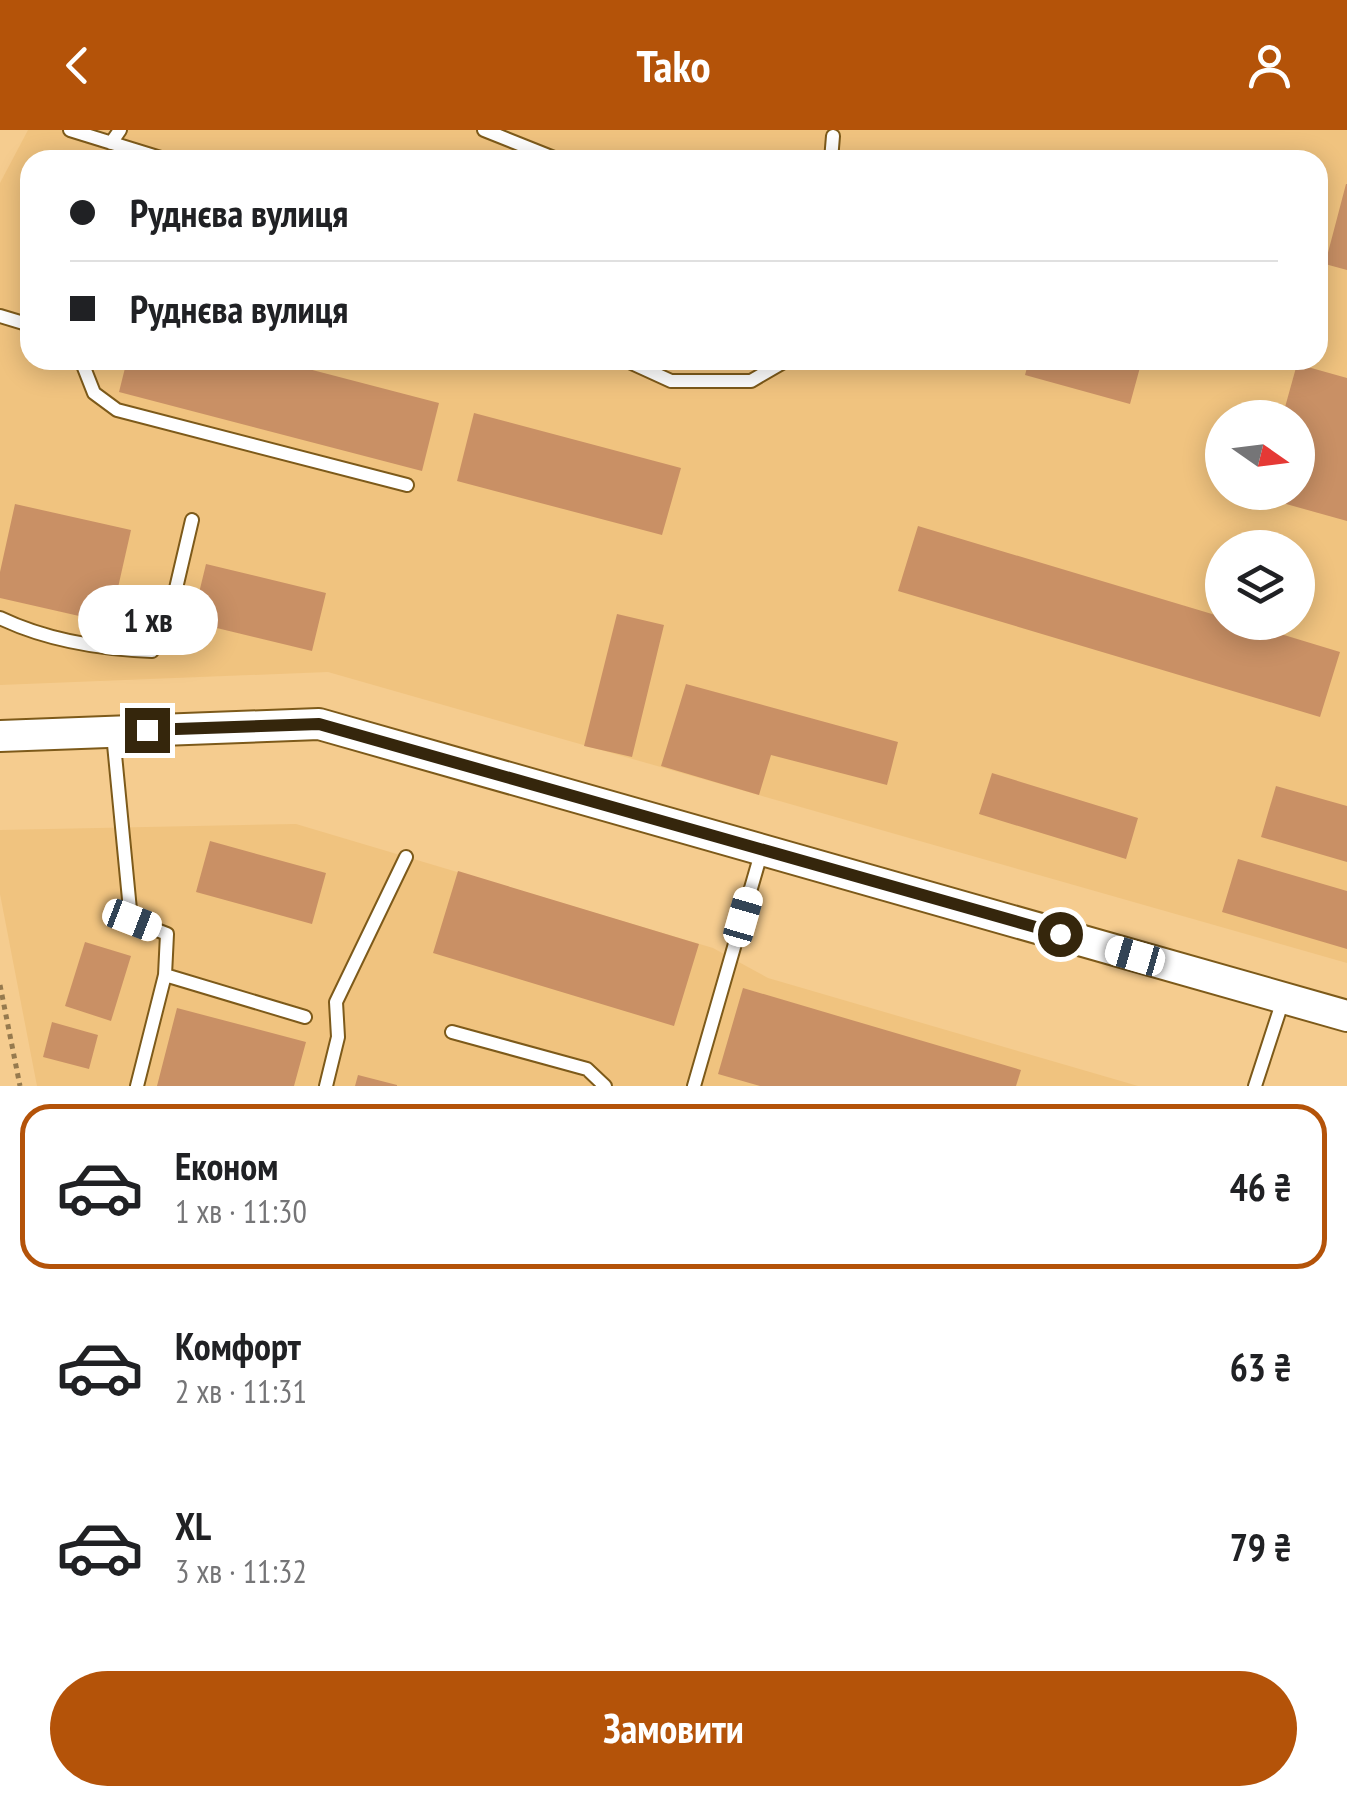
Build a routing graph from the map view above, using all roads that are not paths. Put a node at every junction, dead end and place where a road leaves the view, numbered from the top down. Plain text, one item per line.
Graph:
1 (70, 130) edge
2 (120, 130) edge
3 (484, 130) edge
4 (833, 136) dead end
5 (111, 143) junction
6 (134, 150) edge
7 (534, 150) edge
8 (832, 150) edge
9 (84, 370) edge
10 (647, 370) edge
11 (771, 370) edge
12 (407, 486) dead end
13 (192, 520) dead end
14 (0, 618) edge
15 (112, 732) junction
16 (0, 736) edge
17 (762, 850) junction
18 (406, 857) dead end
19 (165, 975) junction
20 (1284, 998) junction
21 (305, 1016) dead end
22 (1347, 1016) edge
23 (452, 1032) dead end
24 (137, 1086) edge
25 (326, 1086) edge
26 (605, 1086) edge
27 (694, 1086) edge
28 (1255, 1086) edge

1 - 5 lane
2 - 5 lane
3 - 7 lane
4 - 8 lane
5 - 6 lane
9 - 12 lane
10 - 11 lane
13 - 14 lane
15 - 16 street
15 - 17 street
15 - 19 lane
17 - 20 street
17 - 27 lane
18 - 25 lane
19 - 21 lane
19 - 24 lane
20 - 22 street
20 - 28 lane
23 - 26 lane

